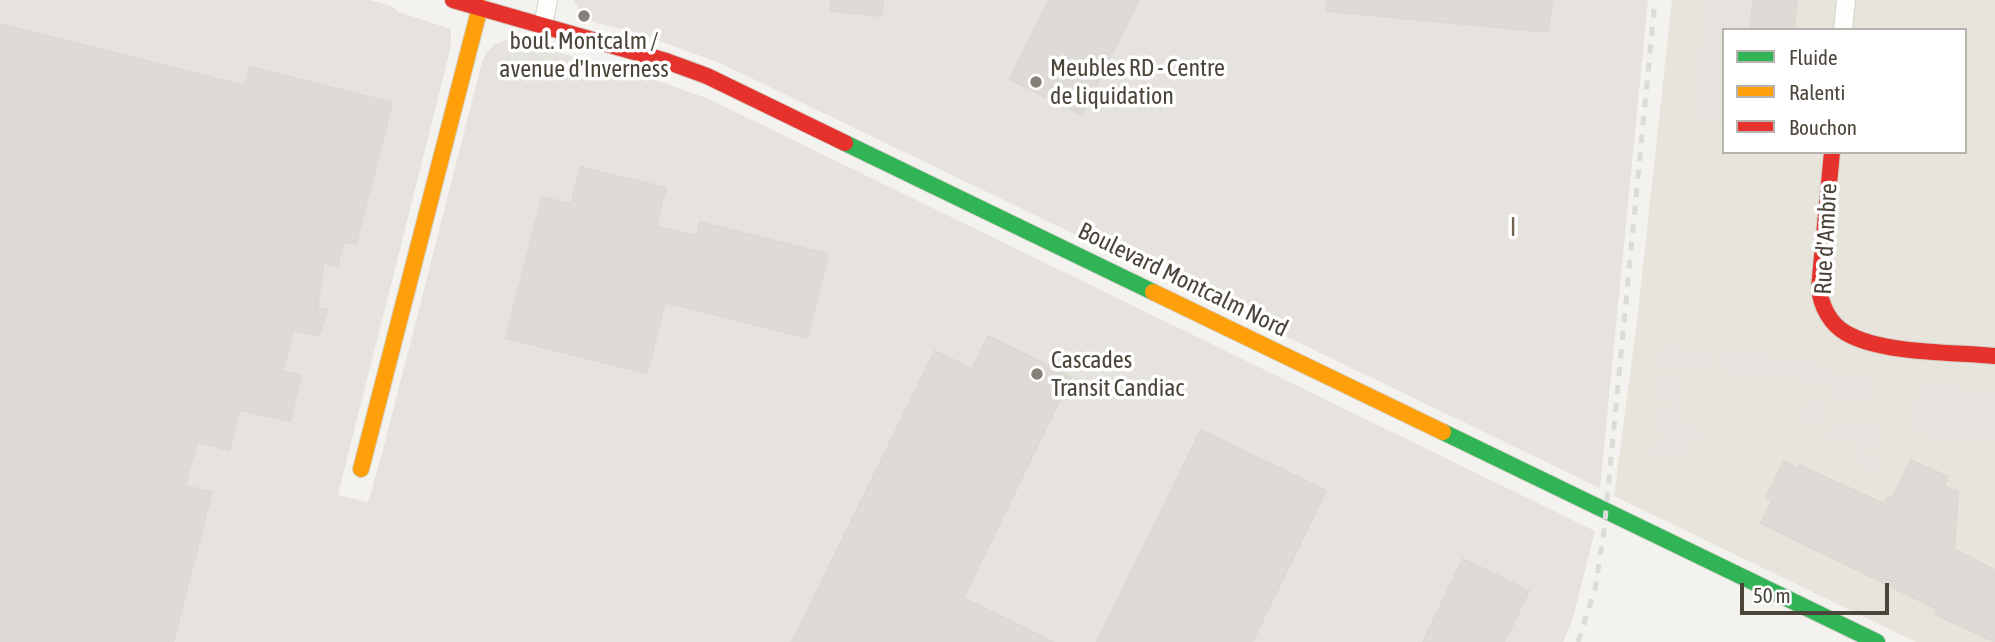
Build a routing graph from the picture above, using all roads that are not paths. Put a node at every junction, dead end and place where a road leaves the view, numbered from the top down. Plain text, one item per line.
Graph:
1 (453, 0) edge
2 (548, 0) edge
3 (1846, 0) edge
4 (480, 7) junction
5 (543, 25) junction
6 (1843, 28) edge
7 (1832, 154) edge
8 (1995, 356) edge
9 (361, 469) dead end
10 (1877, 642) edge

1 - 4 street, Boulevard Montcalm Nord
2 - 5 street
3 - 6 street
4 - 5 street, Boulevard Montcalm Nord
4 - 9 street
5 - 10 street, Boulevard Montcalm Nord
7 - 8 street, Rue d'Ambre

